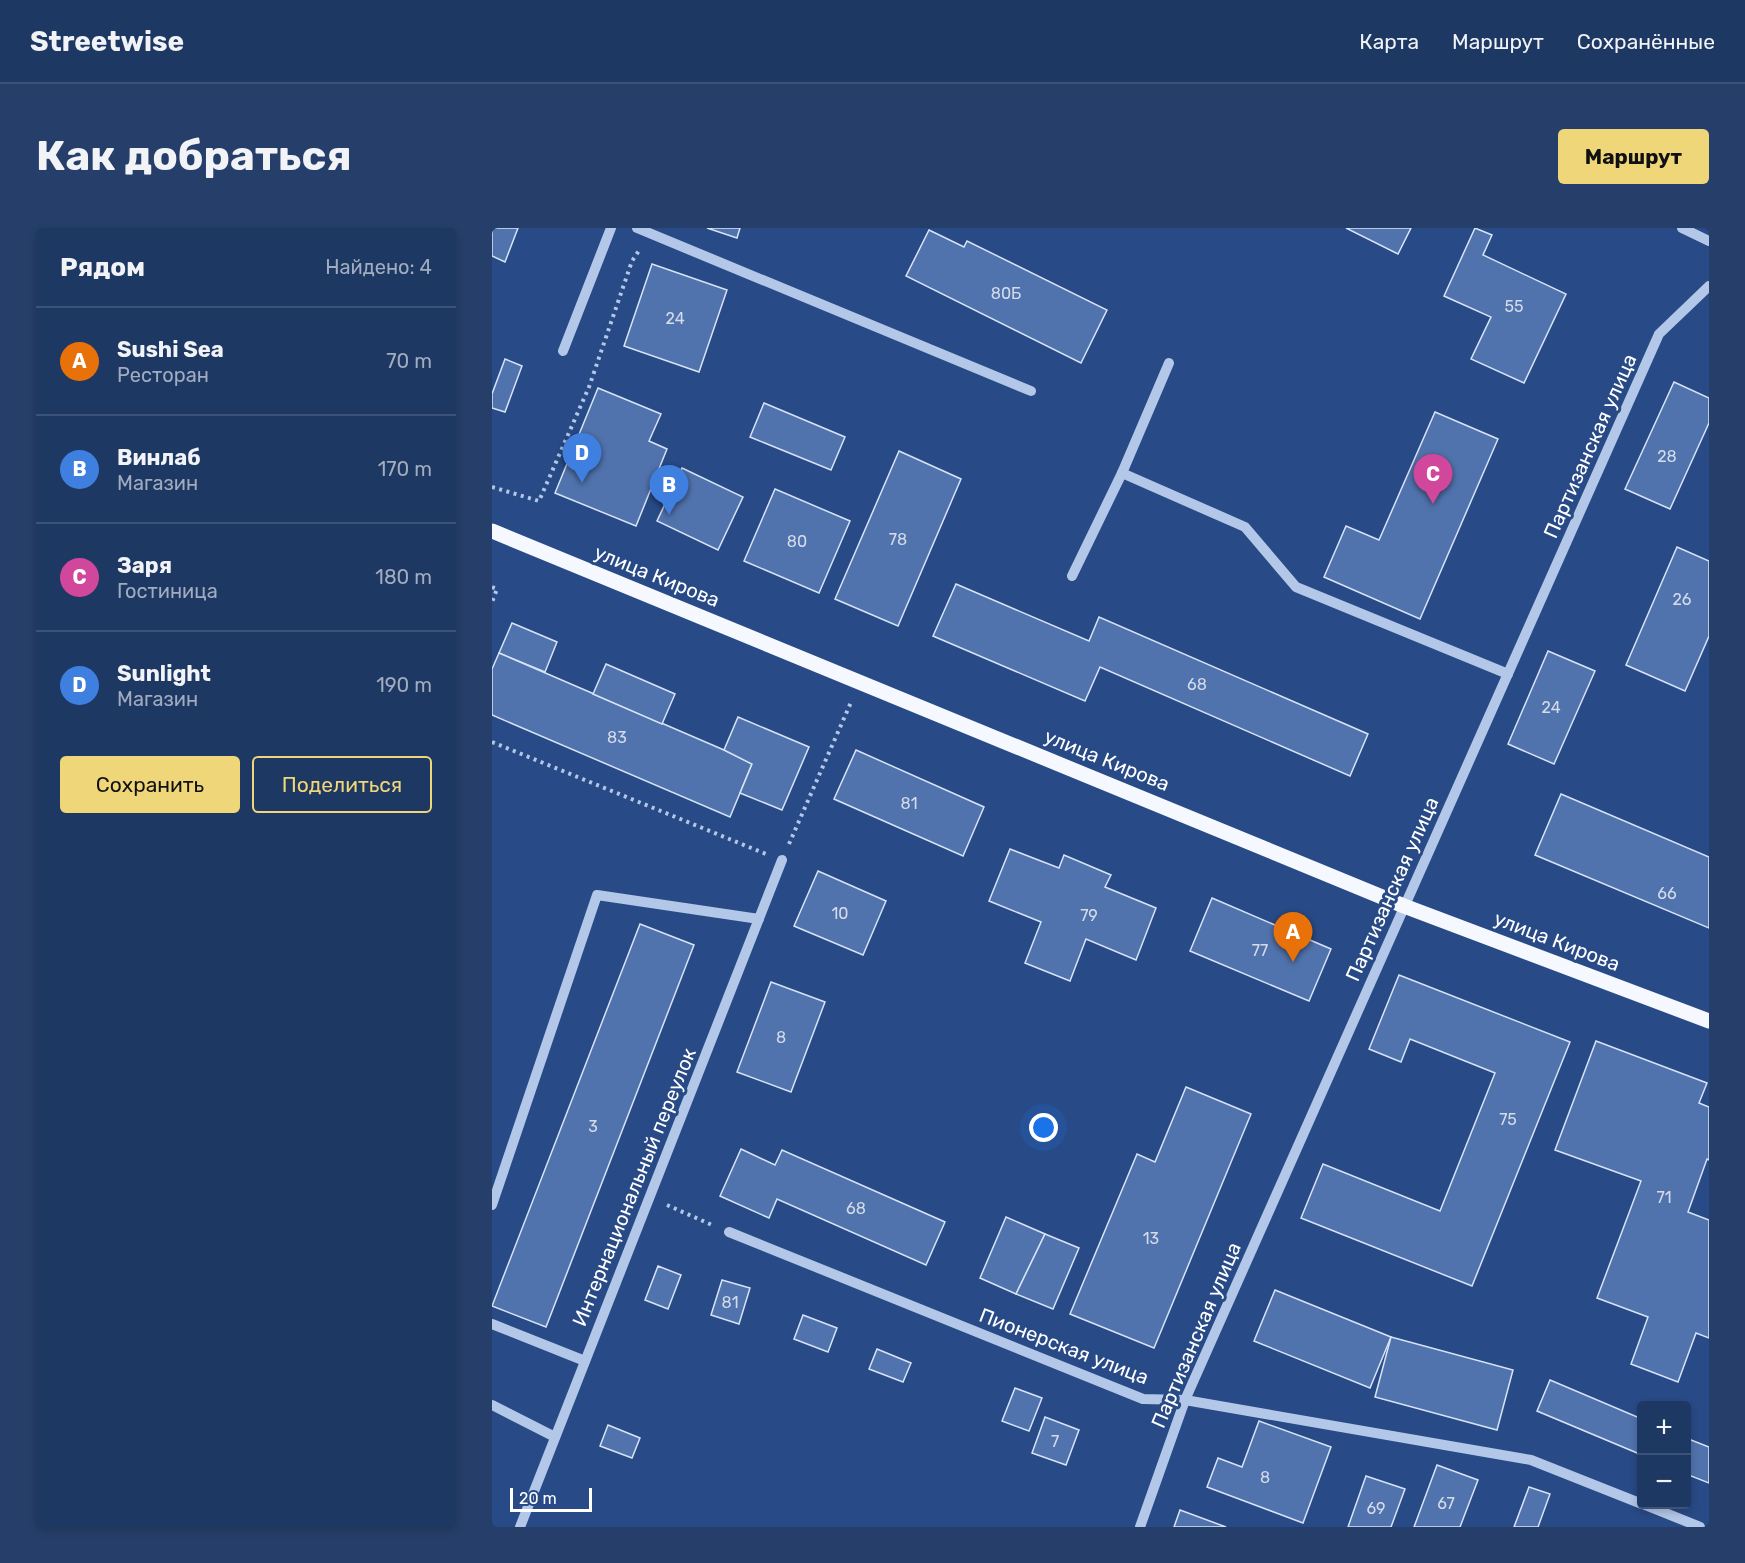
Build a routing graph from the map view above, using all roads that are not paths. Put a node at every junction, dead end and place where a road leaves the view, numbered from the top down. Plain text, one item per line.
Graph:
1 (611, 228) edge
2 (637, 228) edge
3 (1682, 228) edge
4 (1709, 241) edge
5 (1709, 286) edge
6 (563, 351) dead end
7 (1169, 363) dead end
8 (1031, 391) dead end
9 (1122, 473) junction
10 (492, 531) edge
11 (1072, 576) dead end
12 (1508, 674) junction
13 (782, 861) road end
14 (1404, 906) junction
15 (759, 919) junction
16 (1709, 1021) edge
17 (492, 1204) edge
18 (729, 1232) road end
19 (492, 1324) edge
20 (585, 1360) junction
21 (1185, 1400) junction
22 (492, 1405) edge
23 (555, 1437) junction
24 (1637, 1502) edge
25 (1655, 1509) edge
26 (520, 1527) edge
27 (1140, 1527) edge
28 (1700, 1527) edge

1 - 6 street
2 - 8 street
3 - 4 street
5 - 12 street, Партизанская улица
7 - 9 street
9 - 11 street
9 - 12 street
10 - 14 main road, улица Кирова
12 - 14 street, Партизанская улица
13 - 15 street, Интернациональный переулок
14 - 16 main road, улица Кирова
14 - 21 street, Партизанская улица
15 - 17 street
15 - 20 street, Интернациональный переулок
18 - 21 street, Пионерская улица
19 - 20 street
20 - 23 street, Интернациональный переулок
21 - 24 street, Пионерская улица
21 - 27 street, Партизанская улица
22 - 23 street
23 - 26 street, Интернациональный переулок
25 - 28 street, Пионерская улица

